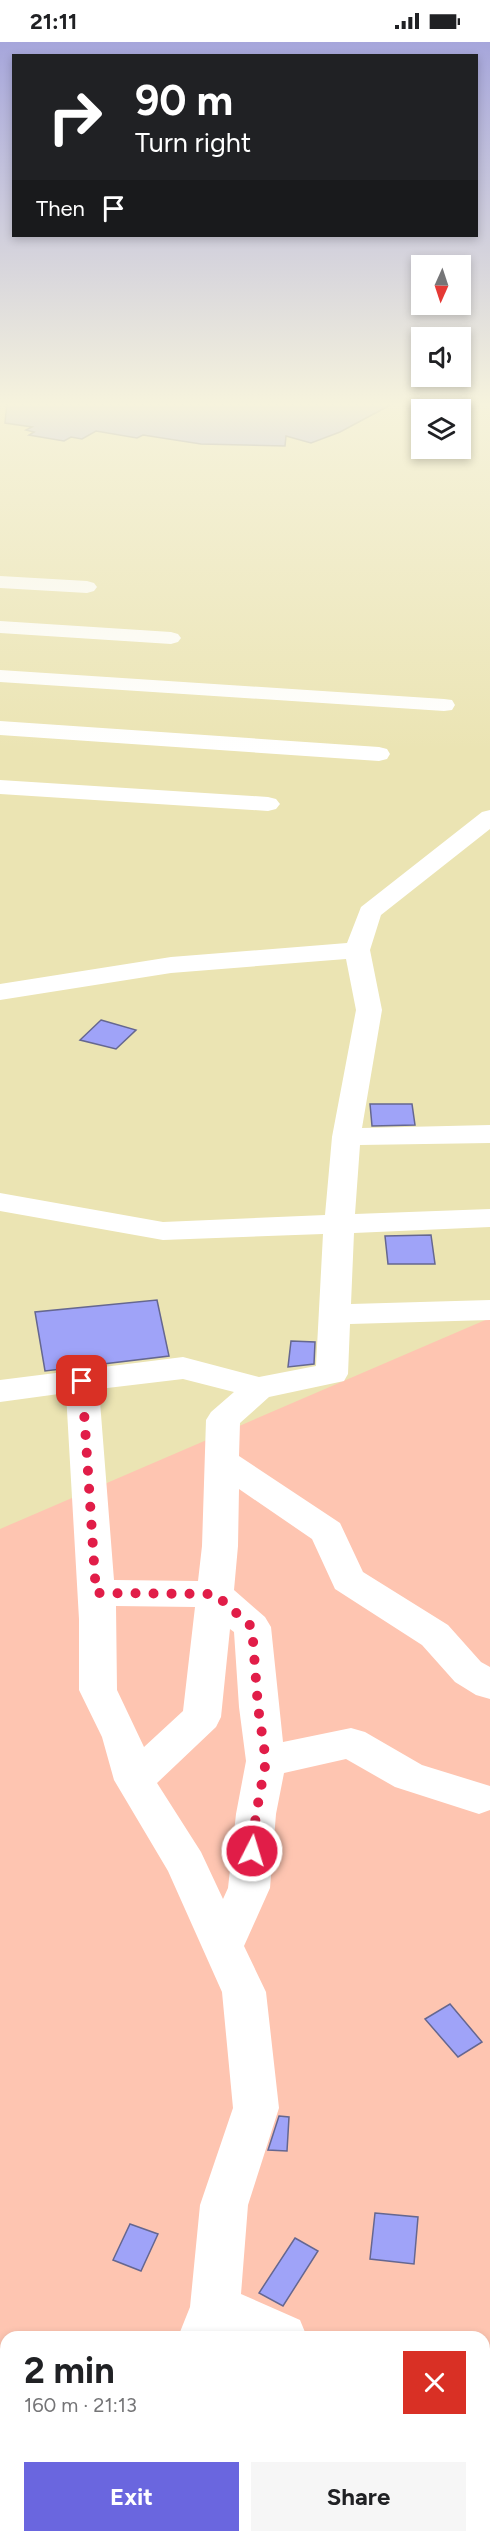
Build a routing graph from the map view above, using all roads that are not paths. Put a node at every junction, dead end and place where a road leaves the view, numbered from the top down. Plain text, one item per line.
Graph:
1 (0, 582) edge
2 (87, 587) dead end
3 (0, 627) edge
4 (171, 638) dead end
5 (0, 676) edge
6 (444, 705) dead end
7 (0, 728) edge
8 (379, 754) dead end
9 (0, 787) edge
10 (268, 804) dead end
11 (490, 817) edge
12 (357, 950) junction
13 (0, 992) edge
14 (490, 1134) edge
15 (346, 1137) junction
16 (0, 1202) edge
17 (490, 1218) edge
18 (339, 1223) junction
19 (490, 1310) edge
20 (336, 1314) junction
21 (82, 1381) junction
22 (259, 1388) junction
23 (0, 1391) edge
24 (222, 1461) junction
25 (96, 1593) junction
26 (215, 1594) junction
27 (490, 1685) edge
28 (266, 1761) junction
29 (134, 1780) junction
30 (479, 1798) dead end
31 (223, 1946) junction
32 (209, 2322) edge
33 (253, 2331) edge

1 - 2 street
3 - 4 street
5 - 6 street
7 - 8 street
9 - 10 street
11 - 12 street
12 - 13 street
12 - 15 street
14 - 15 street
15 - 18 street
16 - 18 street
17 - 18 street
18 - 20 street
19 - 20 street
20 - 22 street
21 - 22 street
21 - 23 street
21 - 25 street
22 - 24 street
24 - 26 street
24 - 27 street
25 - 26 street
25 - 29 street
26 - 28 street
26 - 29 street
28 - 30 street
28 - 31 street
29 - 31 street
31 - 32 street
32 - 33 street

